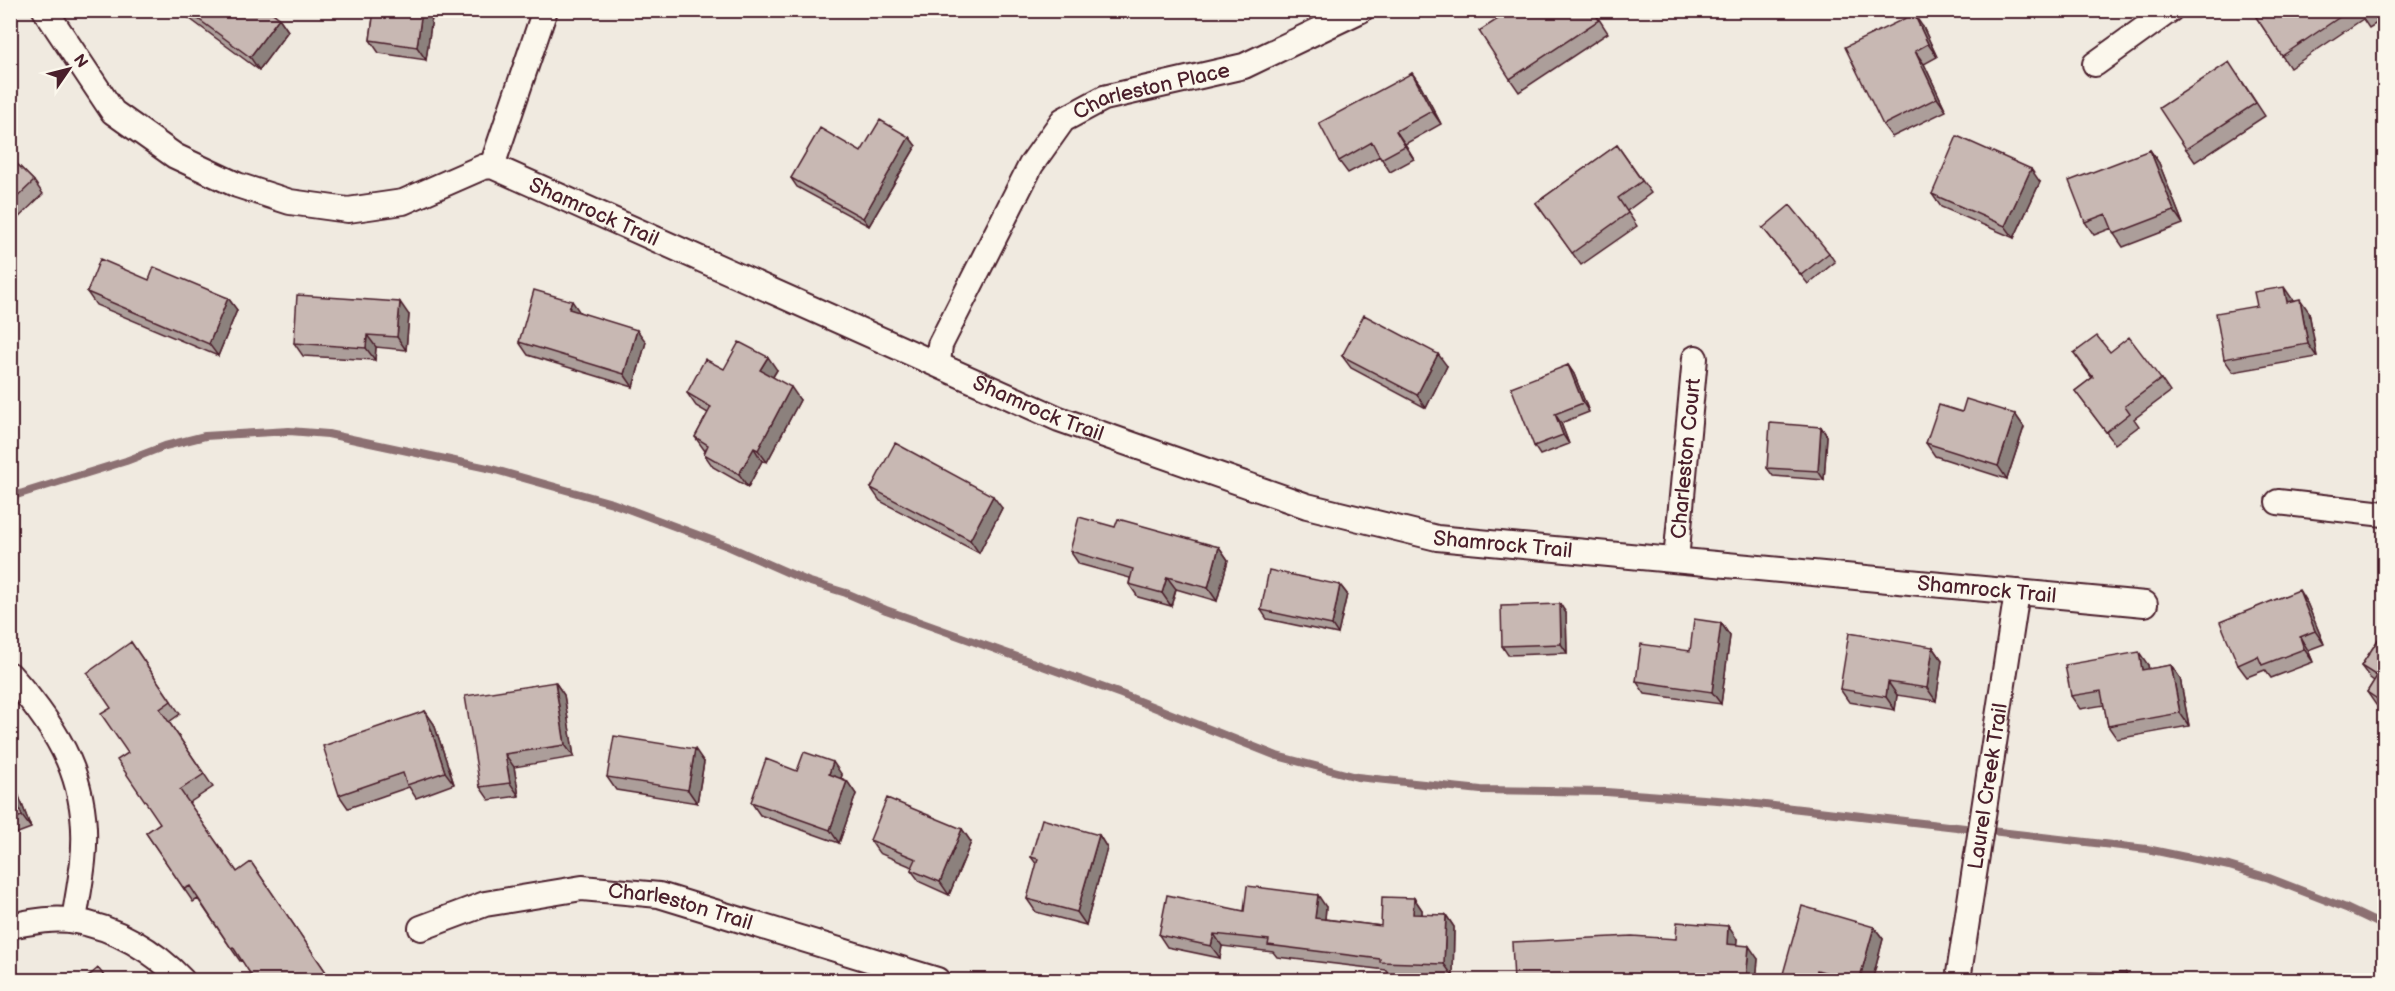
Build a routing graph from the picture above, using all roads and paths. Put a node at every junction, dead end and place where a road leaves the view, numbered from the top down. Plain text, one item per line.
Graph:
1 (45, 10) edge
2 (545, 10) edge
3 (1361, 10) edge
4 (2170, 10) edge
5 (2095, 64) dead end
6 (492, 166) junction
7 (1695, 358) dead end
8 (938, 363) junction
9 (2278, 502) dead end
10 (2385, 514) edge
11 (1676, 560) junction
12 (2017, 592) junction
13 (2145, 604) dead end
14 (10, 675) edge
15 (74, 920) junction
16 (10, 926) edge
17 (422, 928) dead end
18 (182, 981) edge
19 (936, 981) edge
20 (1958, 981) edge

1 - 6 street
2 - 6 street
3 - 8 street, Charleston Place
4 - 5 street
6 - 8 street, Shamrock Trail
7 - 11 street, Charleston Court
8 - 11 street, Shamrock Trail
9 - 10 street
11 - 12 street, Shamrock Trail
12 - 13 street, Shamrock Trail
12 - 20 street, Laurel Creek Trail
14 - 15 street
15 - 16 street
15 - 18 street
17 - 19 street, Charleston Trail

